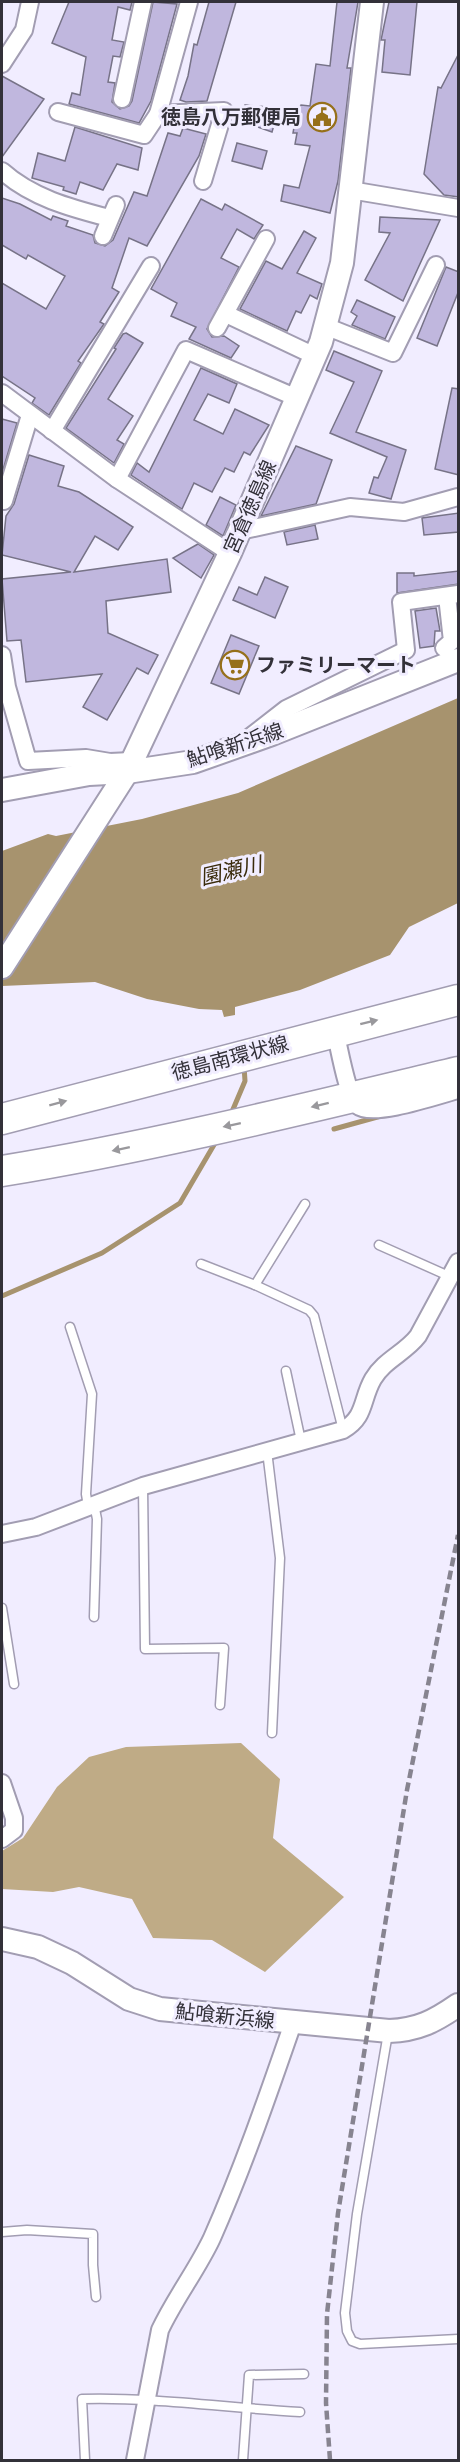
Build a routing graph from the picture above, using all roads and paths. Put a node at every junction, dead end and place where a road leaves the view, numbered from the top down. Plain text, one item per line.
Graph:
1 (30, 2) edge
2 (143, 2) edge
3 (189, 2) edge
4 (372, 2) edge
5 (2, 64) edge
6 (122, 99) dead end
7 (58, 112) dead end
8 (158, 114) junction
9 (2, 171) edge
10 (203, 181) dead end
11 (350, 190) junction
12 (459, 208) edge
13 (104, 236) dead end
14 (266, 238) dead end
15 (151, 266) dead end
16 (436, 266) dead end
17 (326, 326) junction
18 (315, 356) junction
19 (2, 393) edge
20 (297, 398) junction
21 (30, 415) junction
22 (52, 431) junction
23 (117, 479) junction
24 (459, 497) edge
25 (4, 501) dead end
26 (240, 531) junction
27 (230, 553) junction
28 (453, 595) edge
29 (451, 654) edge
30 (2, 655) edge
31 (238, 746) junction
32 (125, 773) junction
33 (2, 790) edge
34 (2, 967) edge
35 (459, 1000) edge
36 (335, 1030) junction
37 (459, 1072) edge
38 (459, 1090) edge
39 (352, 1097) junction
40 (2, 1119) edge
41 (2, 1172) edge
42 (305, 1204) dead end
43 (380, 1245) dead end
44 (201, 1264) dead end
45 (455, 1269) edge
46 (255, 1285) junction
47 (70, 1326) dead end
48 (286, 1371) dead end
49 (343, 1430) junction
50 (301, 1441) junction
51 (267, 1451) junction
52 (143, 1486) junction
53 (91, 1505) junction
54 (2, 1534) edge
55 (2, 1608) edge
56 (94, 1617) dead end
57 (14, 1684) dead end
58 (220, 1705) dead end
59 (272, 1733) dead end
60 (2, 1783) edge
61 (2, 1839) edge
62 (2, 1939) edge
63 (459, 2005) edge
64 (293, 2023) junction
65 (389, 2031) junction
66 (2, 2232) edge
67 (96, 2297) dead end
68 (459, 2339) edge
69 (304, 2374) dead end
70 (147, 2399) junction
71 (246, 2409) junction
72 (300, 2412) dead end
73 (85, 2460) edge
74 (135, 2460) edge
75 (243, 2460) edge

1 - 5 street
2 - 6 street
3 - 8 street
4 - 11 main road, 宮倉徳島線
7 - 8 street
8 - 10 street
9 - 13 street
11 - 12 street
11 - 17 main road, 宮倉徳島線
14 - 18 street
15 - 22 street
16 - 17 street
17 - 18 main road, 宮倉徳島線
18 - 20 main road, 宮倉徳島線
19 - 21 street
20 - 23 street
20 - 26 main road, 宮倉徳島線
21 - 22 street
21 - 25 street
22 - 23 street
23 - 27 street
24 - 26 street
26 - 27 main road, 宮倉徳島線
27 - 32 main road, 宮倉徳島線
28 - 29 street
28 - 31 street
29 - 31 main road, 鮎喰新浜線
30 - 32 street
31 - 32 main road, 鮎喰新浜線
32 - 33 main road, 鮎喰新浜線
32 - 34 main road, 宮倉徳島線
36 -> 35 highway, 徳島南環状線
36 - 39 street
40 -> 36 highway, 徳島南環状線
37 - 39 highway
38 - 39 street
39 -> 41 highway
42 - 46 lane
43 - 45 lane
44 - 46 lane
45 - 49 street
46 - 49 lane
47 - 53 lane
48 - 50 lane
49 - 50 street
50 - 51 street
51 - 52 street
51 - 59 lane
52 - 53 street
52 - 58 lane
53 - 54 street
53 - 56 lane
55 - 57 lane
60 - 61 street
62 - 64 main road, 鮎喰新浜線
63 - 65 main road, 鮎喰新浜線
64 - 65 main road, 鮎喰新浜線
64 - 70 street
65 - 68 lane
66 - 67 lane
69 - 71 lane
70 - 71 lane
70 - 73 lane
70 - 74 street
71 - 72 lane
71 - 75 lane

